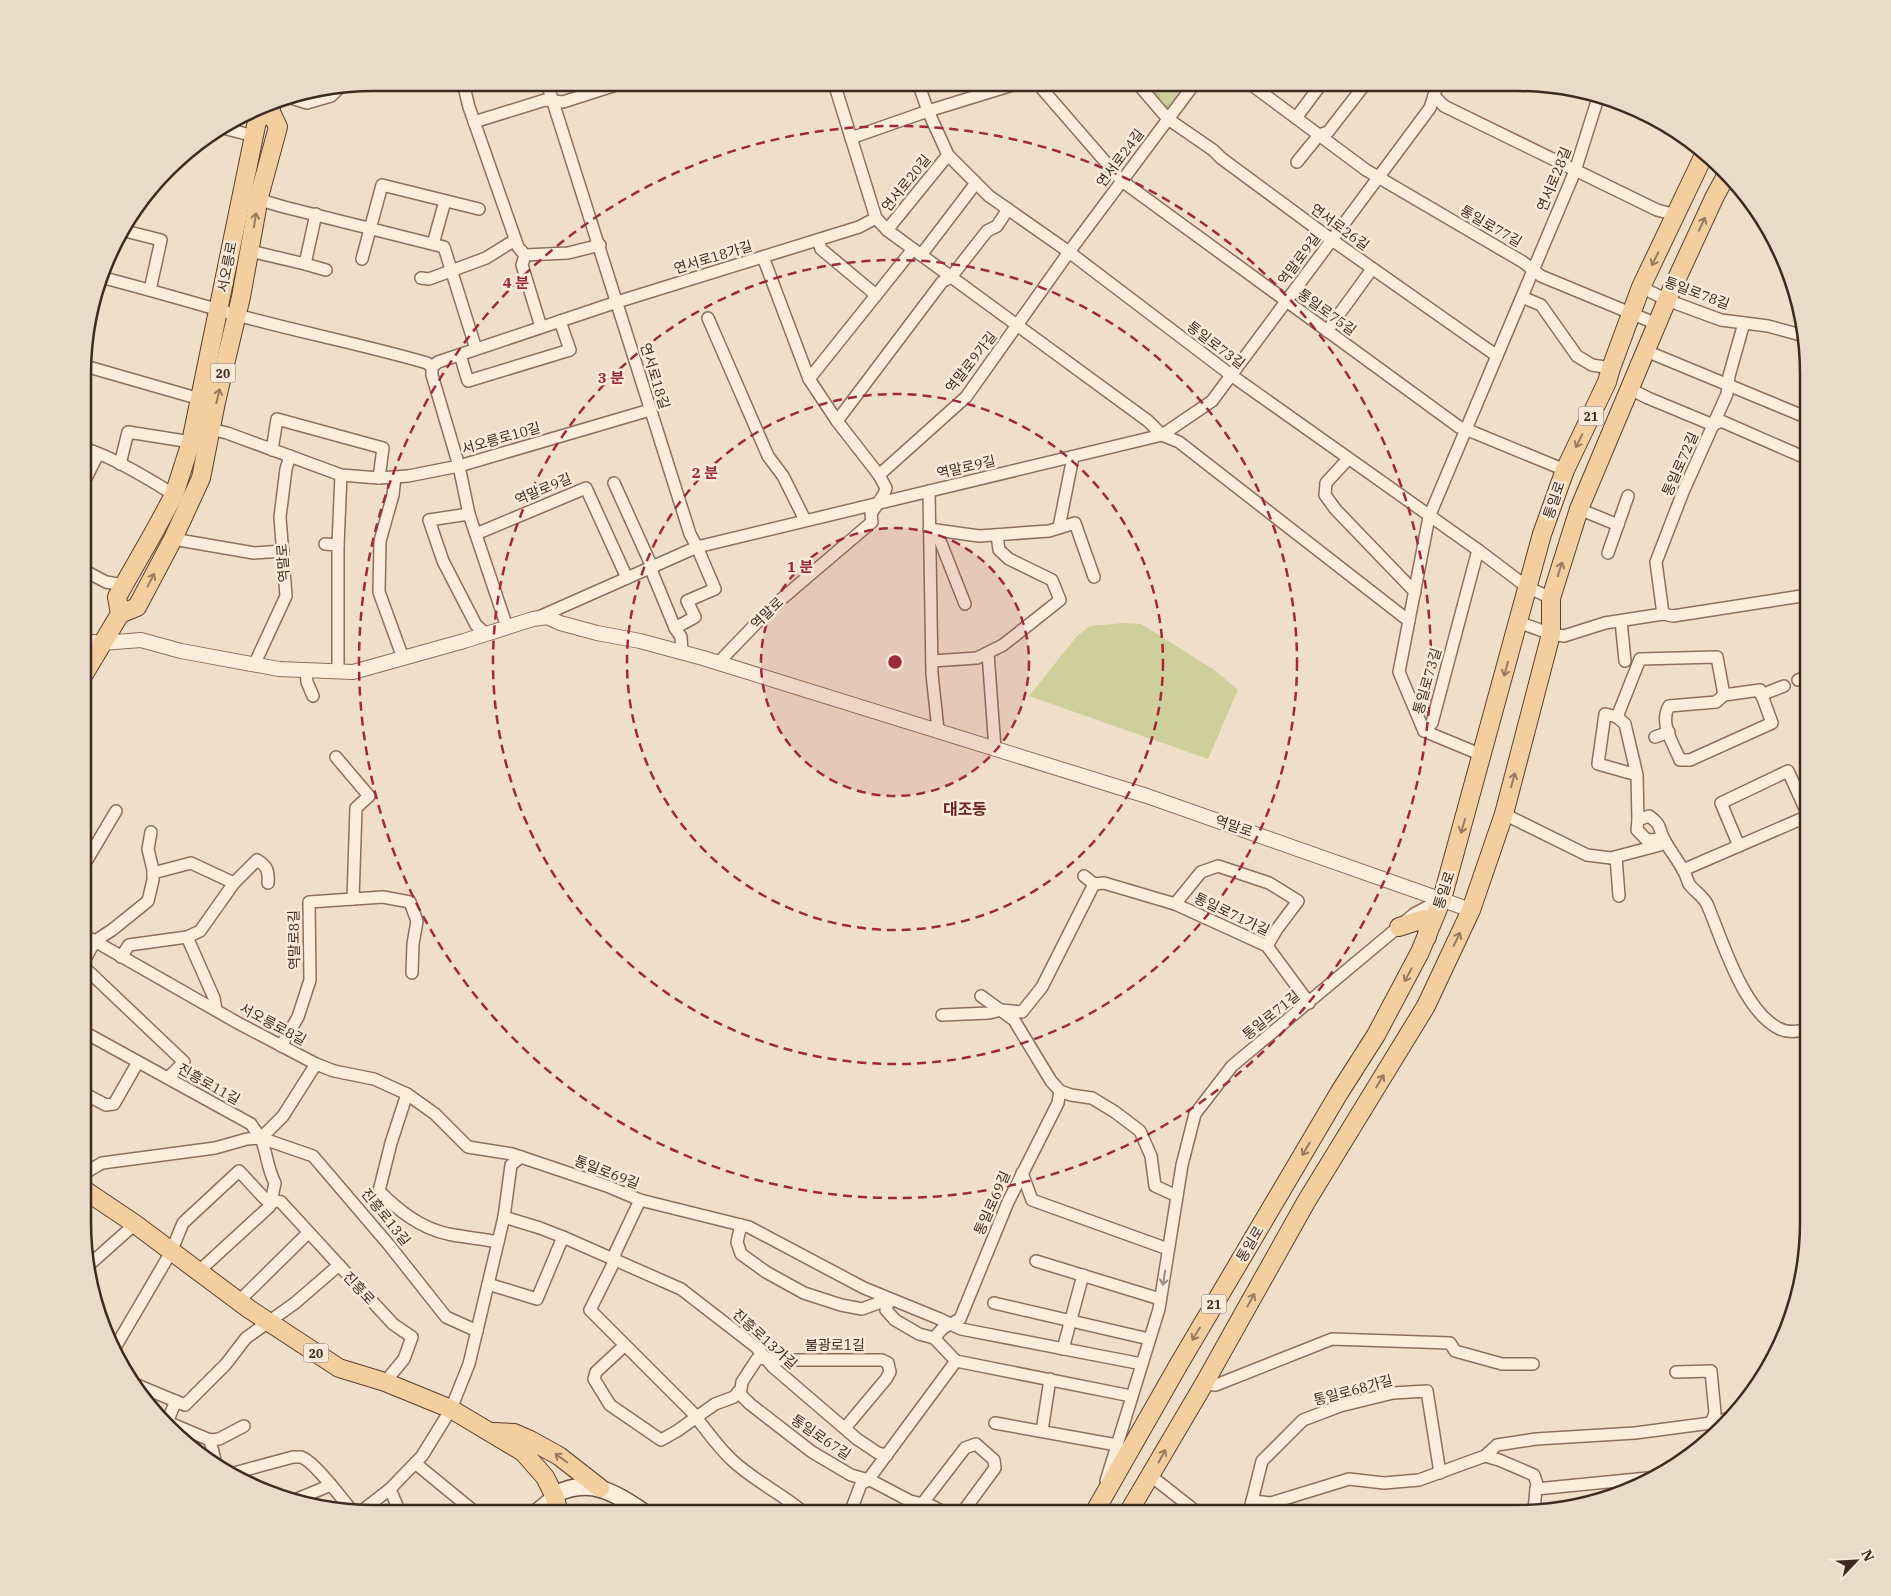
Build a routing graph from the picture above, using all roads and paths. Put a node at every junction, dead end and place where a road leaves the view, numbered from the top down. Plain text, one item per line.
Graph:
1 (465, 91) edge
2 (550, 91) edge
3 (592, 91) edge
4 (836, 91) edge
5 (921, 91) edge
6 (993, 91) edge
7 (1044, 91) edge
8 (1144, 91) edge
9 (1189, 91) edge
10 (1260, 91) edge
11 (1316, 91) edge
12 (1360, 91) edge
13 (1436, 91) edge
14 (331, 95) edge
15 (1434, 96) junction
16 (553, 100) junction
17 (301, 101) edge
18 (1597, 103) edge
19 (272, 110) edge
20 (928, 111) junction
21 (264, 114) edge
22 (1296, 118) junction
23 (1168, 119) junction
24 (474, 122) junction
25 (231, 130) edge
26 (1319, 135) junction
27 (254, 136) junction
28 (851, 138) junction
29 (948, 155) junction
30 (1702, 160) edge
31 (1297, 162) dead end
32 (1575, 172) junction
33 (1379, 177) junction
34 (1122, 181) junction
35 (1723, 181) edge
36 (976, 183) junction
37 (259, 197) junction
38 (445, 201) junction
39 (479, 209) dead end
40 (1008, 209) junction
41 (316, 214) junction
42 (1676, 215) junction
43 (876, 218) junction
44 (370, 228) junction
45 (887, 230) junction
46 (130, 232) edge
47 (515, 240) junction
48 (818, 240) junction
49 (1332, 240) junction
50 (433, 244) junction
51 (600, 246) junction
52 (250, 251) junction
53 (917, 252) junction
54 (1069, 252) junction
55 (525, 255) junction
56 (763, 257) junction
57 (362, 258) dead end
58 (305, 264) junction
59 (1372, 269) junction
60 (326, 270) dead end
61 (1533, 271) junction
62 (451, 272) junction
63 (951, 276) junction
64 (421, 278) dead end
65 (108, 279) edge
66 (1641, 287) junction
67 (150, 290) junction
68 (876, 296) junction
69 (1522, 297) junction
70 (1667, 300) junction
71 (1286, 301) junction
72 (617, 302) junction
73 (218, 310) junction
74 (1632, 314) junction
75 (237, 315) junction
76 (708, 318) dead end
77 (560, 321) junction
78 (1744, 323) junction
79 (1018, 324) junction
80 (1657, 324) junction
81 (541, 327) junction
82 (1327, 331) junction
83 (1796, 334) edge
84 (476, 349) junction
85 (1646, 351) junction
86 (460, 355) junction
87 (1497, 356) junction
88 (432, 367) junction
89 (91, 368) edge
90 (1611, 368) junction
91 (1231, 375) junction
92 (809, 379) junction
93 (1730, 385) junction
94 (1630, 389) junction
95 (200, 399) junction
96 (650, 410) junction
97 (1800, 415) edge
98 (837, 421) junction
99 (1713, 425) junction
100 (211, 429) junction
101 (1466, 430) junction
102 (1162, 435) junction
103 (191, 442) junction
104 (92, 449) edge
105 (272, 450) junction
106 (290, 456) junction
107 (1800, 456) edge
108 (1073, 457) junction
109 (1348, 459) junction
110 (120, 464) junction
111 (459, 466) junction
112 (1565, 470) junction
113 (340, 475) junction
114 (879, 475) junction
115 (395, 477) junction
116 (379, 478) junction
117 (614, 483) dead end
118 (929, 491) junction
119 (174, 495) junction
120 (1628, 496) dead end
121 (878, 502) junction
122 (1579, 509) junction
123 (469, 514) junction
124 (1429, 517) junction
125 (805, 520) junction
126 (1618, 525) junction
127 (1059, 527) junction
128 (929, 529) junction
129 (476, 534) junction
130 (997, 535) junction
131 (173, 538) junction
132 (325, 544) dead end
133 (338, 545) junction
134 (697, 547) junction
135 (1478, 550) junction
136 (283, 551) junction
137 (1608, 553) dead end
138 (652, 567) junction
139 (91, 574) edge
140 (1094, 577) dead end
141 (626, 578) junction
142 (123, 585) junction
143 (1527, 587) junction
144 (1415, 592) junction
145 (1800, 596) edge
146 (1551, 598) junction
147 (965, 604) dead end
148 (120, 614) junction
149 (1663, 614) junction
150 (535, 618) junction
151 (1621, 621) junction
152 (1409, 622) junction
153 (1518, 622) junction
154 (507, 627) junction
155 (675, 628) junction
156 (486, 634) junction
157 (1551, 634) junction
158 (93, 642) edge
159 (682, 652) junction
160 (988, 653) junction
161 (403, 658) junction
162 (932, 661) junction
163 (1625, 661) dead end
164 (255, 663) junction
165 (718, 663) junction
166 (306, 670) junction
167 (338, 671) junction
168 (1784, 686) dead end
169 (1724, 695) junction
170 (1762, 695) junction
171 (313, 696) dead end
172 (1617, 717) junction
173 (938, 730) junction
174 (1424, 731) junction
175 (1668, 732) junction
176 (1655, 737) dead end
177 (995, 749) junction
178 (1482, 755) junction
179 (336, 756) dead end
180 (1637, 775) junction
181 (1800, 797) edge
182 (116, 811) dead end
183 (1504, 814) junction
184 (1800, 819) edge
185 (1638, 820) junction
186 (151, 832) dead end
187 (1663, 839) junction
188 (1739, 846) junction
189 (91, 853) edge
190 (1616, 856) junction
191 (1683, 870) junction
192 (153, 873) junction
193 (1084, 876) dead end
194 (234, 883) junction
195 (268, 883) dead end
196 (1094, 884) junction
197 (1619, 896) dead end
198 (353, 899) junction
199 (1442, 899) junction
200 (1174, 904) junction
201 (1471, 910) junction
202 (1399, 927) junction
203 (187, 937) junction
204 (1427, 937) junction
205 (91, 939) edge
206 (95, 941) junction
207 (1268, 946) junction
208 (91, 948) edge
209 (121, 956) junction
210 (91, 974) edge
211 (412, 974) dead end
212 (981, 996) dead end
213 (1309, 1003) junction
214 (216, 1010) junction
215 (1001, 1010) junction
216 (942, 1015) dead end
217 (1800, 1030) edge
218 (91, 1036) edge
219 (281, 1046) junction
220 (138, 1062) junction
221 (316, 1064) junction
222 (168, 1078) junction
223 (1060, 1091) junction
224 (407, 1094) junction
225 (91, 1097) edge
226 (261, 1138) junction
227 (521, 1157) junction
228 (91, 1169) edge
229 (1022, 1173) junction
230 (91, 1195) edge
231 (1177, 1196) junction
232 (272, 1200) junction
233 (640, 1200) junction
234 (504, 1217) junction
235 (135, 1224) junction
236 (741, 1225) junction
237 (308, 1233) junction
238 (563, 1237) junction
239 (498, 1242) junction
240 (1168, 1249) junction
241 (171, 1252) junction
242 (615, 1260) junction
243 (94, 1261) edge
244 (1036, 1261) dead end
245 (338, 1265) junction
246 (198, 1272) junction
247 (1083, 1275) junction
248 (488, 1284) junction
249 (1160, 1298) junction
250 (890, 1299) junction
251 (239, 1301) junction
252 (994, 1303) dead end
253 (269, 1321) junction
254 (1070, 1321) junction
255 (950, 1323) junction
256 (477, 1331) junction
257 (934, 1338) junction
258 (1149, 1339) junction
259 (118, 1342) edge
260 (624, 1346) junction
261 (1063, 1349) junction
262 (765, 1358) junction
263 (956, 1362) junction
264 (1142, 1364) junction
265 (1533, 1364) dead end
266 (1676, 1372) dead end
267 (1050, 1379) junction
268 (385, 1382) junction
269 (1204, 1384) junction
270 (146, 1389) edge
271 (738, 1392) junction
272 (1131, 1396) junction
273 (176, 1401) junction
274 (451, 1409) junction
275 (169, 1417) edge
276 (696, 1417) junction
277 (995, 1423) dead end
278 (1713, 1425) edge
279 (244, 1426) dead end
280 (180, 1427) edge
281 (845, 1428) junction
282 (1710, 1428) edge
283 (1042, 1430) junction
284 (489, 1431) junction
285 (210, 1440) junction
286 (1117, 1445) junction
287 (887, 1454) junction
288 (214, 1455) edge
289 (1485, 1456) junction
290 (415, 1462) junction
291 (241, 1471) edge
292 (1440, 1472) junction
293 (1151, 1476) junction
294 (1634, 1479) edge
295 (868, 1480) junction
296 (331, 1485) junction
297 (600, 1488) junction
298 (390, 1489) junction
299 (1536, 1489) junction
300 (554, 1495) junction
301 (305, 1496) edge
302 (1252, 1501) junction
303 (346, 1503) edge
304 (922, 1504) junction
305 (1535, 1504) edge
306 (370, 1505) edge
307 (397, 1505) edge
308 (466, 1505) edge
309 (542, 1505) edge
310 (557, 1505) edge
311 (633, 1505) edge
312 (794, 1505) edge
313 (853, 1505) edge
314 (927, 1505) edge
315 (968, 1505) edge
316 (1098, 1505) edge
317 (1099, 1505) edge
318 (1133, 1505) edge
319 (1188, 1505) edge
320 (1251, 1505) edge

1 - 24 street
2 - 16 street, 연서로18길
3 - 16 street
4 - 28 street
5 - 20 street, 연서로20길
6 - 20 street
7 - 34 street, 통일로75길
8 - 23 street, 연서로26길
9 - 23 street, 연서로24길
10 - 22 street, 통일로77길
11 - 22 street
12 - 26 street
13 - 15 street, 역말로9길
14 - 17 street
15 - 32 street
15 - 33 street, 역말로9길
16 - 24 street
16 - 51 street, 연서로18길
18 - 32 street, 연서로28길
19 - 37 main road, 서오릉로 / 20
20 - 28 street
20 - 29 street, 연서로20길
21 - 27 main road, 서오릉로 / 20
22 - 26 street, 통일로77길
23 - 34 street, 연서로24길
23 - 49 street, 연서로26길
24 - 47 street
25 - 27 street
26 - 31 street
26 - 33 street, 통일로77길
27 - 73 main road, 서오릉로 / 20
28 - 43 street
29 - 36 street, 연서로20길
29 - 45 street, 연서로20길
30 - 42 main road, 통일로 / 21
32 - 42 street
32 - 61 street, 연서로28길
33 - 49 street, 역말로9길
33 - 61 street, 통일로77길
34 - 54 street, 연서로24길
34 - 71 street, 통일로75길
70 -> 35 main road, 통일로 / 21
36 - 40 street, 연서로20길
36 - 53 street
37 - 41 street
52 -> 37 main road, 서오릉로 / 20
38 - 39 street
38 - 44 street
38 - 50 street
40 - 54 street, 연서로20길
40 - 63 street
41 - 44 street
41 - 58 street
42 -> 66 main road, 통일로 / 21
43 - 45 street
43 - 48 street, 연서로18가길
44 - 50 street
44 - 57 street
45 - 53 street
46 - 67 street
47 - 55 street
47 - 62 street
48 - 56 street, 연서로18가길
48 - 68 street
49 - 59 street, 연서로26길
49 - 71 street, 역말로9길
50 - 62 street
51 - 55 street
51 - 72 street, 연서로18길
52 - 58 street
52 - 75 main road, 서오릉로 / 20
53 - 63 street
53 - 68 street
54 - 79 street, 역말로9가길
54 - 91 street, 통일로73길
55 - 81 street
56 - 72 street, 연서로18가길
56 - 92 street
58 - 60 street
59 - 82 street
59 - 87 street, 연서로26길
61 - 69 street
61 - 74 street, 통일로77길
62 - 64 street
62 - 84 street
63 - 79 street
63 - 98 street
65 - 67 street
66 - 70 street, 통일로78길
66 - 74 main road, 통일로 / 21
67 - 73 street
68 - 92 street
69 - 87 street
69 - 90 street
70 - 78 street, 통일로78길
70 - 80 main road, 통일로 / 21
71 - 82 street, 통일로75길
71 - 91 street, 역말로9길
72 - 77 street
72 - 96 street, 연서로18길
73 - 75 street
73 - 95 main road, 서오릉로 / 20
74 - 80 street, 통일로77길
74 - 90 main road, 통일로 / 21
75 - 88 street
100 -> 75 main road, 서오릉로 / 20
76 - 125 street
77 - 81 street
77 - 86 street
78 - 83 street, 통일로78길
78 - 93 street, 통일로78길
79 - 102 street
79 - 114 street, 역말로9가길
80 - 85 main road, 통일로 / 21
81 - 84 street
82 - 101 street, 통일로75길
84 - 86 street
85 - 93 street
85 - 94 main road, 통일로 / 21
86 - 88 street
87 - 101 street
88 - 111 street, 서오릉로10길
89 - 95 street
90 -> 112 main road, 통일로 / 21
91 - 102 street, 역말로9길
91 - 109 street, 통일로73길
92 - 98 street
93 - 97 street
93 - 99 street, 통일로78길
94 - 99 street
94 - 122 main road, 통일로 / 21
95 - 103 main road, 서오릉로 / 20
96 - 111 street, 서오릉로10길
96 - 134 street, 연서로18길
98 - 114 street
99 - 107 street, 통일로72길
99 - 149 street, 통일로72길
100 - 105 street
100 - 131 main road, 서오릉로 / 20
101 - 112 street, 통일로75길
101 - 124 street
102 - 108 street, 역말로9길
102 - 152 street
103 - 110 street
103 - 119 main road, 서오릉로 / 20
104 - 110 street
105 - 106 street
105 - 116 street
106 - 113 street
106 - 136 street, 역말로
108 - 118 street, 역말로9길
108 - 127 street
109 - 124 street, 통일로73길
109 - 144 street
110 - 119 street
111 - 115 street
111 - 123 street
112 - 143 main road, 통일로 / 21
113 - 116 street
113 - 133 street
114 - 121 street
115 - 116 street
115 - 161 street
117 - 138 street
118 - 121 street, 역말로9길
118 - 128 street
119 - 142 main road, 서오릉로 / 20
120 - 126 street
121 - 125 street, 역말로9길
121 - 165 street, 역말로
122 - 126 street
146 -> 122 main road, 통일로 / 21
123 - 129 street
123 - 156 street
124 - 135 street, 통일로73길
124 - 144 street
125 - 134 street, 역말로9길
126 - 137 street
127 - 130 street
127 - 140 street
128 - 130 street
128 - 147 street
128 - 162 street
129 - 141 street, 역말로9길
129 - 154 street
130 - 160 street
131 - 136 street
148 -> 131 main road, 서오릉로 / 20
132 - 133 street
133 - 167 street
134 - 138 street, 역말로9길
134 - 155 street, 연서로18길
135 - 143 street, 통일로73길
135 - 174 street, 통일로73길
136 - 164 street, 역말로
138 - 141 street, 역말로9길
138 - 155 street
139 - 142 street
141 - 150 street, 역말로9길
142 - 148 main road, 서오릉로 / 20
143 - 146 street, 통일로73길
143 - 153 main road, 통일로 / 21
144 - 152 street
145 - 149 street
146 - 157 main road, 통일로 / 21
148 - 158 main road, 서오릉로 / 20
149 - 151 street
150 - 154 street, 역말로
150 - 159 street, 역말로
151 - 157 street
151 - 163 street
152 - 174 street
153 - 157 street
153 -> 178 main road, 통일로 / 21
154 - 156 street, 역말로
155 - 159 street
156 - 161 street, 역말로
183 -> 157 main road, 통일로 / 21
158 - 164 street, 역말로
159 - 165 street, 역말로
160 - 162 street
160 - 177 street
161 - 167 street, 역말로
162 - 173 street
164 - 166 street, 역말로
165 - 173 street, 역말로
166 - 167 street, 역말로
166 - 171 street
168 - 170 street
169 - 170 street
169 - 172 street
169 - 175 street
170 - 175 street
172 - 180 street
172 - 180 street
173 - 177 street, 역말로
174 - 178 street
175 - 176 street
177 - 199 street, 역말로
178 -> 199 main road, 통일로 / 21
179 - 198 street
180 - 185 street
181 - 188 street
182 - 189 street
183 - 190 street
183 - 201 main road, 통일로 / 21
184 - 188 street
185 - 187 street
185 - 187 street
186 - 192 street
187 - 190 street
187 - 191 street
188 - 191 street
190 - 197 street
191 - 217 street
192 - 194 street
192 - 206 street
193 - 196 street
194 - 195 street
194 - 203 street
196 - 200 street, 통일로71가길
196 - 215 street
198 - 211 street, 역말로8길
198 - 219 street, 역말로8길
199 - 201 street, 역말로
199 - 202 street, 통일로71길
199 - 204 main road, 통일로 / 21
200 - 207 street, 통일로71가길
200 - 207 street, 통일로71가길
269 -> 201 main road, 통일로 / 21
202 - 204 main road
202 - 213 street, 통일로71길
203 - 209 street
203 - 214 street
204 -> 317 main road, 통일로 / 21
205 - 206 street, 서오릉로8길
206 - 208 street
206 - 209 street, 서오릉로8길
207 - 213 street, 통일로71가길
209 - 214 street, 서오릉로8길
210 - 222 street, 진흥로11길
212 - 215 street
213 - 231 street, 통일로71길
214 - 219 street, 서오릉로8길
215 - 216 street
215 - 223 street
218 - 220 street, 진흥로11길
219 - 221 street, 서오릉로8길
220 - 222 street, 진흥로11길
220 - 225 street
221 - 224 street, 서오릉로8길
221 - 226 street
222 - 226 street, 진흥로11길
223 - 229 street, 통일로69길
223 - 231 street
224 - 227 street, 서오릉로8길
224 - 239 street, 진흥로13길
226 - 228 street
226 - 232 street
226 - 256 street, 진흥로13길
227 - 233 street, 통일로69길
227 - 234 street
229 - 240 street
229 - 255 street, 통일로69길
230 - 235 main road, 20
231 - 240 street, 통일로71길
232 - 237 street, 진흥로
232 - 241 street, 진흥로
232 - 246 street
233 - 236 street, 통일로69길
233 - 242 street
234 - 238 street, 진흥로13가길
234 - 239 street
235 - 241 main road, 20
235 - 243 street
236 - 250 street, 통일로69길
236 - 250 street
237 - 245 street, 진흥로
237 - 251 street
238 - 242 street, 진흥로13가길
238 - 248 street
239 - 248 street
240 -> 249 street, 통일로71길
241 - 246 main road, 20
241 - 259 street, 진흥로
242 - 260 street
242 - 262 street, 진흥로13가길
244 - 247 street
245 - 253 street
245 - 268 street, 진흥로
246 - 251 main road, 20
247 - 249 street
247 - 254 street
248 - 256 street
249 - 258 street, 통일로71길
250 - 255 street, 통일로69길
250 - 257 street
251 - 253 main road, 20
252 - 254 street
253 - 268 main road, 20
253 - 273 street
254 - 258 street
254 - 261 street
255 - 257 street, 통일로69길
255 - 261 street, 통일로69길
256 - 274 street
257 - 263 street
258 - 264 street, 통일로71길
260 - 276 street
260 - 276 street
261 - 264 street, 통일로69길
262 - 271 street
262 - 281 street, 진흥로13가길
262 - 281 street, 불광로1길
263 - 267 street
263 - 287 street
264 - 272 street, 통일로71길
265 - 269 street
266 - 278 street
267 - 272 street
267 - 283 street
268 - 274 main road, 20
293 -> 269 main road, 통일로 / 21
270 - 273 street
271 - 276 street
271 - 295 street, 통일로67길
272 - 286 street, 통일로71길
273 - 275 street
274 - 284 main road, 20
274 - 290 street
276 - 312 street
277 - 283 street
279 - 285 street
280 - 285 street
281 - 287 street, 진흥로13가길
282 - 289 street
283 - 286 street
297 -> 284 main road
284 - 300 main road, 20
285 - 288 street
286 - 316 street, 통일로71길
287 - 295 street
289 - 292 street
289 - 299 street
290 - 298 street
290 - 308 street
291 - 296 street
292 - 302 street
292 - 302 street, 통일로68가길
293 - 318 main road, 통일로 / 21
293 - 319 street
294 - 299 street
295 - 304 street, 통일로67길
295 - 313 street
296 - 301 street
296 - 303 street
297 - 300 main road
297 - 311 main road
298 - 306 street
298 - 307 street
299 - 305 street
300 - 309 street
300 - 310 main road, 20
302 - 320 street, 통일로68가길
304 - 314 street, 통일로67길
304 - 315 street

